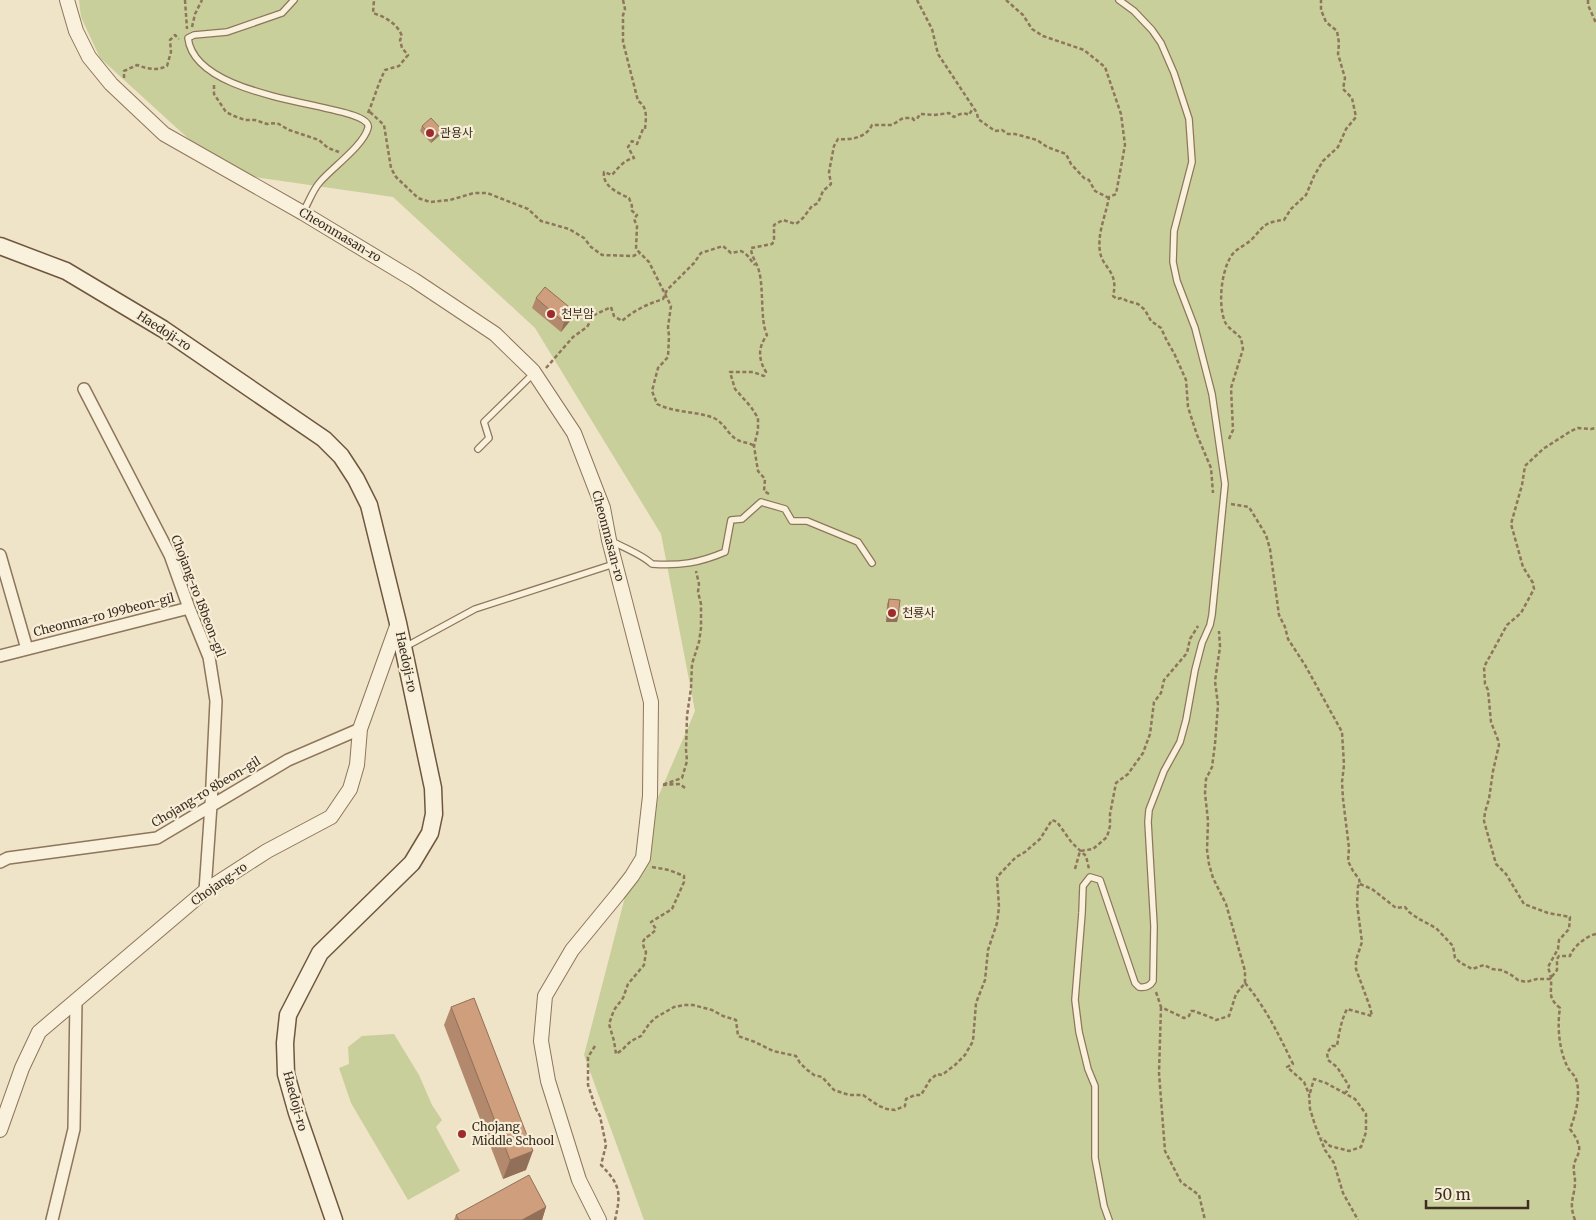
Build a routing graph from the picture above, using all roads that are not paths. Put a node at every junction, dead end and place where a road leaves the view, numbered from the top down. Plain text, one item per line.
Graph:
1 (67, 0) edge
2 (294, 0) edge
3 (1119, 0) edge
4 (303, 213) junction
5 (0, 246) edge
6 (537, 376) junction
7 (84, 389) dead end
8 (478, 449) dead end
9 (609, 540) junction
10 (0, 555) edge
11 (872, 563) dead end
12 (615, 564) junction
13 (189, 608) junction
14 (398, 623) junction
15 (404, 648) junction
16 (27, 649) junction
17 (0, 656) edge
18 (360, 729) junction
19 (211, 805) junction
20 (0, 862) edge
21 (205, 891) junction
22 (76, 1000) junction
23 (0, 1130) edge
24 (52, 1220) edge
25 (334, 1220) edge
26 (598, 1220) edge
27 (1110, 1220) edge

1 - 4 street, Cheonmasan-ro
2 - 4 lane
3 - 27 lane
4 - 6 street, Cheonmasan-ro
5 - 14 main road, Haedoji-ro
6 - 8 lane
6 - 9 street, Cheonmasan-ro
7 - 13 street, Chojang-ro 18beon-gil
9 - 11 lane
9 - 12 street, Cheonmasan-ro
10 - 16 street, Cheonma-ro 199beon-gil
12 - 15 lane
12 - 26 street, Cheonmasan-ro
13 - 16 street, Cheonma-ro 199beon-gil
13 - 19 street, Chojang-ro 18beon-gil
14 - 15 main road, Haedoji-ro
14 - 18 street, Chojang-ro
15 - 25 main road, Haedoji-ro
16 - 17 street, Cheonma-ro 199beon-gil
18 - 19 street, Chojang-ro 8beon-gil
18 - 21 street, Chojang-ro
19 - 20 street, Chojang-ro 8beon-gil
19 - 21 street, Chojang-ro 18beon-gil
21 - 22 street, Chojang-ro
22 - 23 street, Chojang-ro
22 - 24 street

